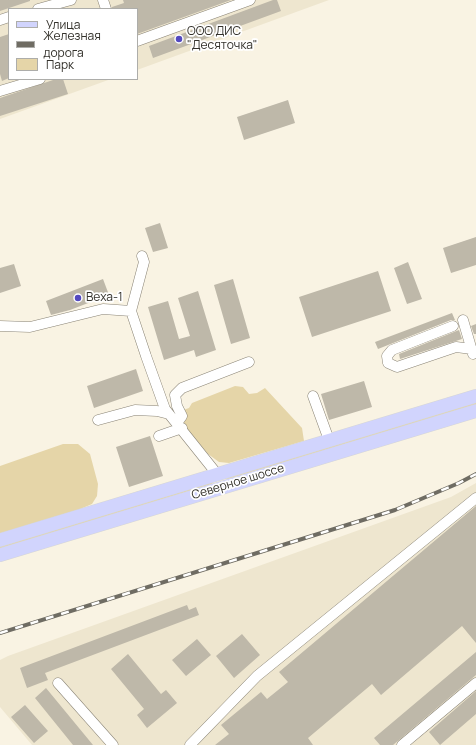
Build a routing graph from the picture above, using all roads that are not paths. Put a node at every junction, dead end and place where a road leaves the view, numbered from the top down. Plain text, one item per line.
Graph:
1 (71, 0) edge
2 (250, 0) edge
3 (42, 8) edge
4 (138, 41) edge
5 (36, 80) edge
6 (0, 90) edge
7 (142, 256) dead end
8 (131, 311) junction
9 (463, 320) dead end
10 (0, 326) edge
11 (452, 326) dead end
12 (474, 352) edge
13 (249, 362) dead end
14 (476, 364) edge
15 (313, 396) dead end
16 (476, 396) edge
17 (476, 410) edge
18 (169, 414) junction
19 (98, 420) dead end
20 (179, 425) junction
21 (159, 436) dead end
22 (329, 440) junction
23 (217, 474) junction
24 (221, 487) junction
25 (476, 498) edge
26 (0, 540) edge
27 (0, 555) edge
28 (58, 683) dead end
29 (476, 683) edge
30 (113, 745) edge
31 (190, 745) edge
32 (402, 745) edge

1 - 3 lane
2 - 4 lane
5 - 6 lane
7 - 8 lane
8 - 10 lane
8 - 18 lane
9 - 12 lane
11 - 12 lane
12 - 14 lane
13 - 20 lane
15 - 22 lane
16 - 22 main road, Северное шоссе
17 - 24 main road, Северное шоссе
18 - 19 lane
18 - 20 lane
20 - 21 lane
20 - 23 lane
22 - 23 main road, Северное шоссе
23 - 24 main road
23 - 26 main road, Северное шоссе
24 - 27 main road, Северное шоссе
25 - 31 lane
28 - 30 lane
29 - 32 lane

